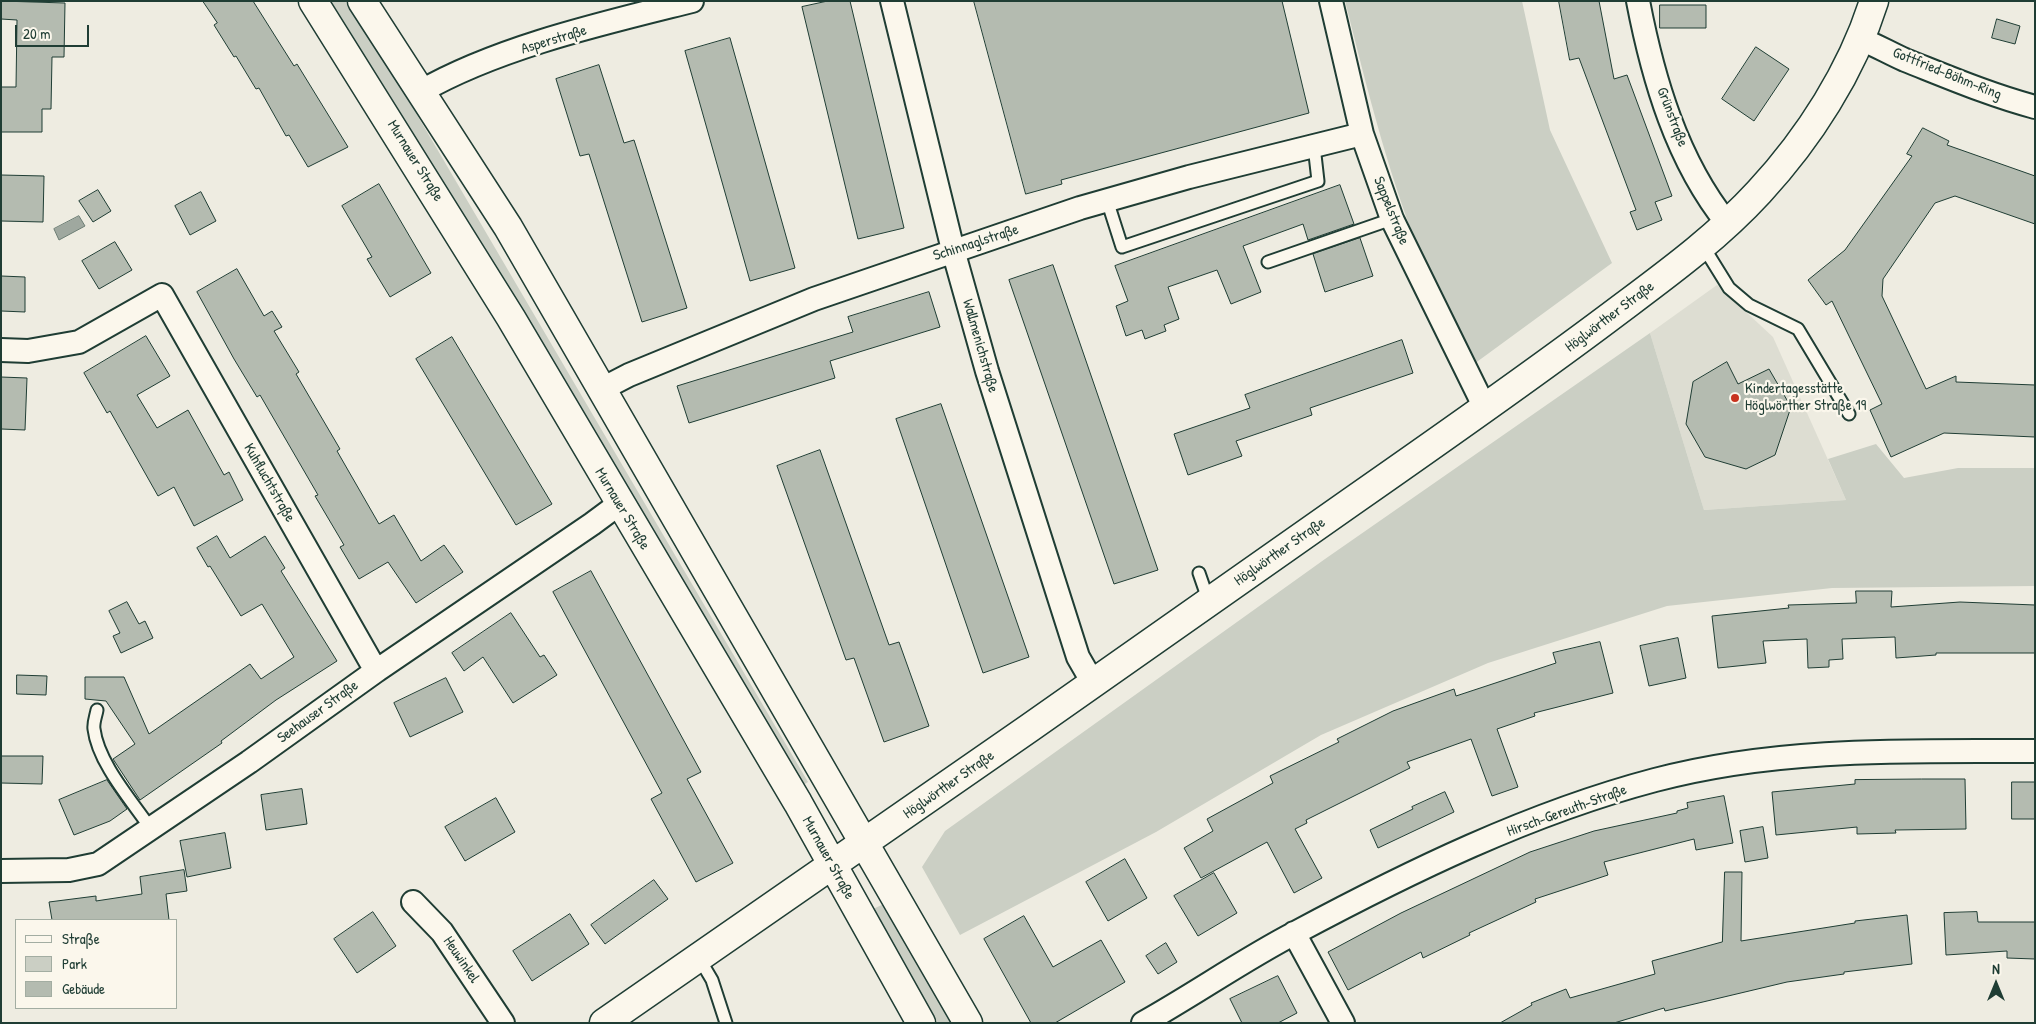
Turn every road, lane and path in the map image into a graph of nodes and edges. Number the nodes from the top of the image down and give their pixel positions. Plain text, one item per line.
1 (313, 1) edge
2 (362, 1) edge
3 (692, 1) edge
4 (892, 1) edge
5 (1331, 1) edge
6 (1638, 1) edge
7 (1874, 1) edge
8 (1860, 39) junction
9 (420, 92) junction
10 (2035, 107) edge
11 (1362, 134) junction
12 (1314, 146) junction
13 (1106, 200) junction
14 (1392, 219) junction
15 (1727, 223) junction
16 (1703, 246) junction
17 (953, 250) junction
18 (1268, 262) dead end
19 (1, 350) edge
20 (602, 389) junction
21 (1485, 408) junction
22 (1849, 414) dead end
23 (618, 504) junction
24 (1199, 573) dead end
25 (1209, 602) junction
26 (376, 671) junction
27 (1093, 683) junction
28 (97, 710) dead end
29 (2035, 750) edge
30 (151, 829) junction
31 (865, 844) junction
32 (833, 866) junction
33 (1, 871) edge
34 (413, 902) dead end
35 (1294, 933) junction
36 (699, 958) junction
37 (503, 1023) edge
38 (604, 1023) edge
39 (726, 1023) edge
40 (921, 1023) edge
41 (968, 1023) edge
42 (1143, 1023) edge
43 (1343, 1023) edge

1 - 23 main road, Murnauer Straße
2 - 9 main road
3 - 9 street, Asperstraße
4 - 17 street, Wallmenichstraße
5 - 11 street, Sappelstraße
6 - 15 street, Grünstraße
7 - 8 main road, Höglwörther Straße
8 - 10 street, Gottfried-Böhm-Ring
8 - 15 main road, Höglwörther Straße
9 - 20 main road
11 - 12 street, Schinnaglstraße
11 - 14 street, Sappelstraße
12 - 13 street, Schinnaglstraße
12 - 13 lane
13 - 17 street, Schinnaglstraße
14 - 18 lane
14 - 21 street, Sappelstraße
15 - 16 main road, Höglwörther Straße
16 - 21 main road, Höglwörther Straße
16 - 22 lane
17 - 20 street, Schinnaglstraße
17 - 27 street, Wallmenichstraße
19 - 26 street, Kuhfluchtstraße
20 - 31 main road
21 - 25 main road, Höglwörther Straße
23 - 26 street, Seehauser Straße
23 - 32 main road, Murnauer Straße
24 - 25 lane
25 - 27 main road, Höglwörther Straße
26 - 30 street, Seehauser Straße
27 - 31 main road, Höglwörther Straße
28 - 30 lane
29 - 35 street, Hirsch-Gereuth-Straße
30 - 33 street, Seehauser Straße
31 - 32 main road, Höglwörther Straße
31 - 41 main road
32 - 36 main road, Höglwörther Straße
32 - 40 main road, Murnauer Straße
34 - 37 street, Heuwinkel
35 - 42 street, Hirsch-Gereuth-Straße
35 - 43 street
36 - 38 main road, Höglwörther Straße
36 - 39 lane

